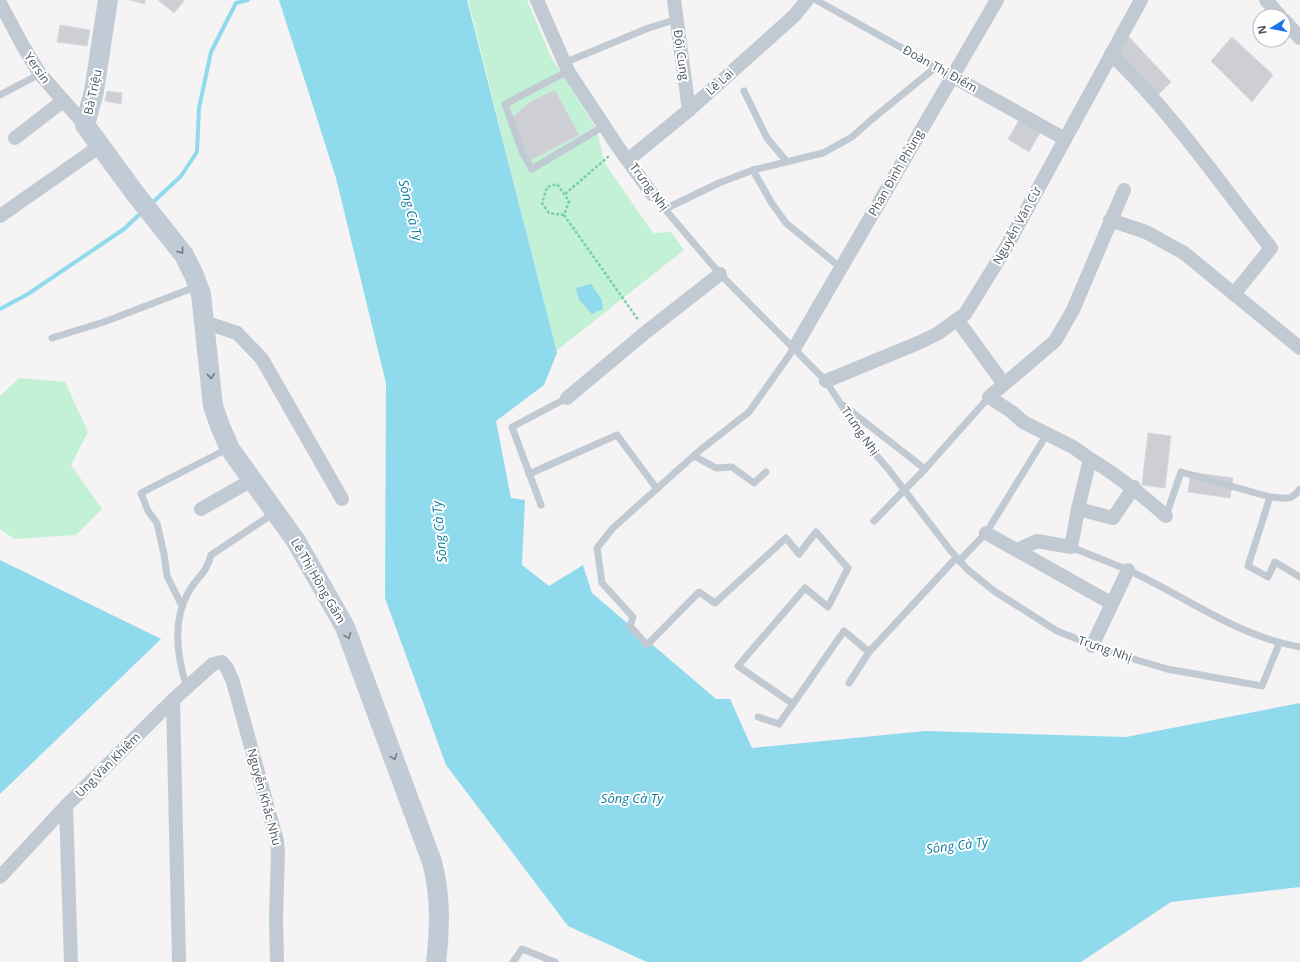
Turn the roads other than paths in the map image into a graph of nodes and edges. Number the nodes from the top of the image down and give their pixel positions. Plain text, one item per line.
1 (108, 0) edge
2 (537, 0) edge
3 (674, 0) edge
4 (807, 0) edge
5 (816, 0) edge
6 (997, 0) edge
7 (1141, 0) edge
8 (1266, 0) edge
9 (0, 3) edge
10 (1273, 8) edge
11 (677, 19) junction
12 (1292, 29) edge
13 (1300, 38) edge
14 (1111, 54) junction
15 (566, 67) junction
16 (936, 67) junction
17 (40, 74) junction
18 (952, 76) junction
19 (744, 91) dead end
20 (0, 95) edge
21 (63, 100) junction
22 (689, 110) junction
23 (86, 126) junction
24 (604, 126) junction
25 (15, 138) dead end
26 (1065, 139) junction
27 (100, 146) junction
28 (628, 160) junction
29 (788, 162) junction
30 (753, 170) junction
31 (1124, 190) dead end
32 (652, 194) joint
33 (665, 209) junction
34 (0, 216) edge
35 (1110, 220) junction
36 (156, 221) joint
37 (841, 268) junction
38 (720, 274) junction
39 (198, 286) junction
40 (1234, 294) junction
41 (958, 321) junction
42 (204, 322) junction
43 (52, 338) dead end
44 (795, 347) junction
45 (1300, 348) edge
46 (826, 381) junction
47 (1004, 384) junction
48 (988, 396) junction
49 (567, 398) joint
50 (839, 401) junction
51 (1047, 434) junction
52 (230, 448) junction
53 (694, 456) junction
54 (1090, 459) junction
55 (924, 469) junction
56 (766, 472) dead end
57 (529, 474) junction
58 (252, 480) junction
59 (1134, 487) junction
60 (1300, 489) edge
61 (657, 490) junction
62 (904, 491) junction
63 (1270, 497) junction
64 (342, 499) dead end
65 (541, 506) dead end
66 (201, 509) dead end
67 (1078, 509) junction
68 (275, 512) junction
69 (1166, 516) joint
70 (874, 521) dead end
71 (986, 533) junction
72 (1071, 547) junction
73 (1017, 550) junction
74 (958, 559) junction
75 (1128, 570) junction
76 (1300, 577) edge
77 (181, 604) junction
78 (1111, 604) junction
79 (1279, 644) junction
80 (1092, 646) junction
81 (1300, 647) edge
82 (869, 652) junction
83 (222, 662) joint
84 (850, 683) dead end
85 (187, 688) junction
86 (173, 700) junction
87 (793, 704) junction
88 (758, 718) dead end
89 (66, 806) junction
90 (0, 877) edge
91 (71, 962) edge
92 (179, 962) edge
93 (277, 962) edge
94 (436, 962) edge
95 (514, 962) edge
96 (555, 962) edge

1 - 23 street, Bà Triệu
2 - 15 street, Trưng Nhị
3 - 11 street, Đội Cung
4 - 22 street, Lê Lai
5 - 16 lane, Đoàn Thị Điểm
6 - 18 street, Phan Đình Phùng
7 - 14 street, Nguyễn Văn Cừ
8 - 10 street
9 - 17 street, Yersin
11 - 15 lane
11 - 22 street, Đội Cung
12 - 13 street
14 - 26 street, Nguyễn Văn Cừ
14 - 40 street
15 - 24 street, Trưng Nhị
15 - 24 lane
16 - 18 lane, Đoàn Thị Điểm
16 - 29 lane
17 - 20 lane
17 - 21 street, Yersin
18 - 26 street, Đoàn Thị Điểm
18 - 37 street, Phan Đình Phùng
19 - 29 lane
21 - 23 street, Yersin
21 - 25 street
22 - 28 street, Lê Lai
23 - 27 street, Bà Triệu
24 - 28 street, Trưng Nhị
26 - 41 street, Nguyễn Văn Cừ
27 - 34 street
27 - 36 street, Bà Triệu
28 - 32 street, Trưng Nhị
29 - 30 lane
30 - 33 lane
30 - 37 lane
31 - 35 street
32 - 33 lane, Trưng Nhị
33 - 38 lane, Trưng Nhị
35 - 40 street
35 - 47 street
36 -> 39 street, Lê Thị Hồng Gấm
37 - 44 street, Phan Đình Phùng
38 - 44 lane, Trưng Nhị
38 - 49 street
39 - 42 street, Lê Thị Hồng Gấm
39 - 43 lane
40 - 45 street
41 - 46 street, Nguyễn Văn Cừ
41 - 47 street
42 -> 52 street, Lê Thị Hồng Gấm
42 - 64 street
44 - 46 lane, Trưng Nhị
44 - 53 lane
46 - 50 lane, Trưng Nhị
47 - 48 street
48 - 51 street
48 - 55 lane
49 - 57 lane
50 - 55 lane
50 - 62 lane, Trưng Nhị
51 - 54 street
51 - 71 lane
52 - 58 street, Lê Thị Hồng Gấm
52 - 77 lane
53 - 56 lane
53 - 61 lane
54 - 59 street
54 - 67 street
55 - 62 lane
57 - 61 lane
57 - 65 lane
58 - 66 street
58 - 68 street, Lê Thị Hồng Gấm
59 - 67 street
59 - 69 street
60 - 63 lane
61 - 87 lane
62 - 70 lane
62 - 74 lane, Trưng Nhị
63 - 69 lane
63 - 76 lane
67 - 72 street
68 - 77 lane
68 -> 94 street, Lê Thị Hồng Gấm
71 - 73 street
71 - 74 lane
72 - 73 street
72 - 75 lane
73 - 78 street
74 - 80 lane, Trưng Nhị
74 - 82 lane
75 - 78 street
75 - 79 lane
77 - 85 lane
78 - 80 street
79 - 80 lane, Trưng Nhị
79 - 81 lane
82 - 84 lane
82 - 87 lane
83 - 85 street, Ung Văn Khiêm
83 - 93 street, Nguyễn Khắc Nhu
85 - 86 street, Ung Văn Khiêm
86 - 89 street, Ung Văn Khiêm
86 - 92 street
87 - 88 lane
89 - 90 street, Ung Văn Khiêm
89 - 91 street
95 - 96 lane

